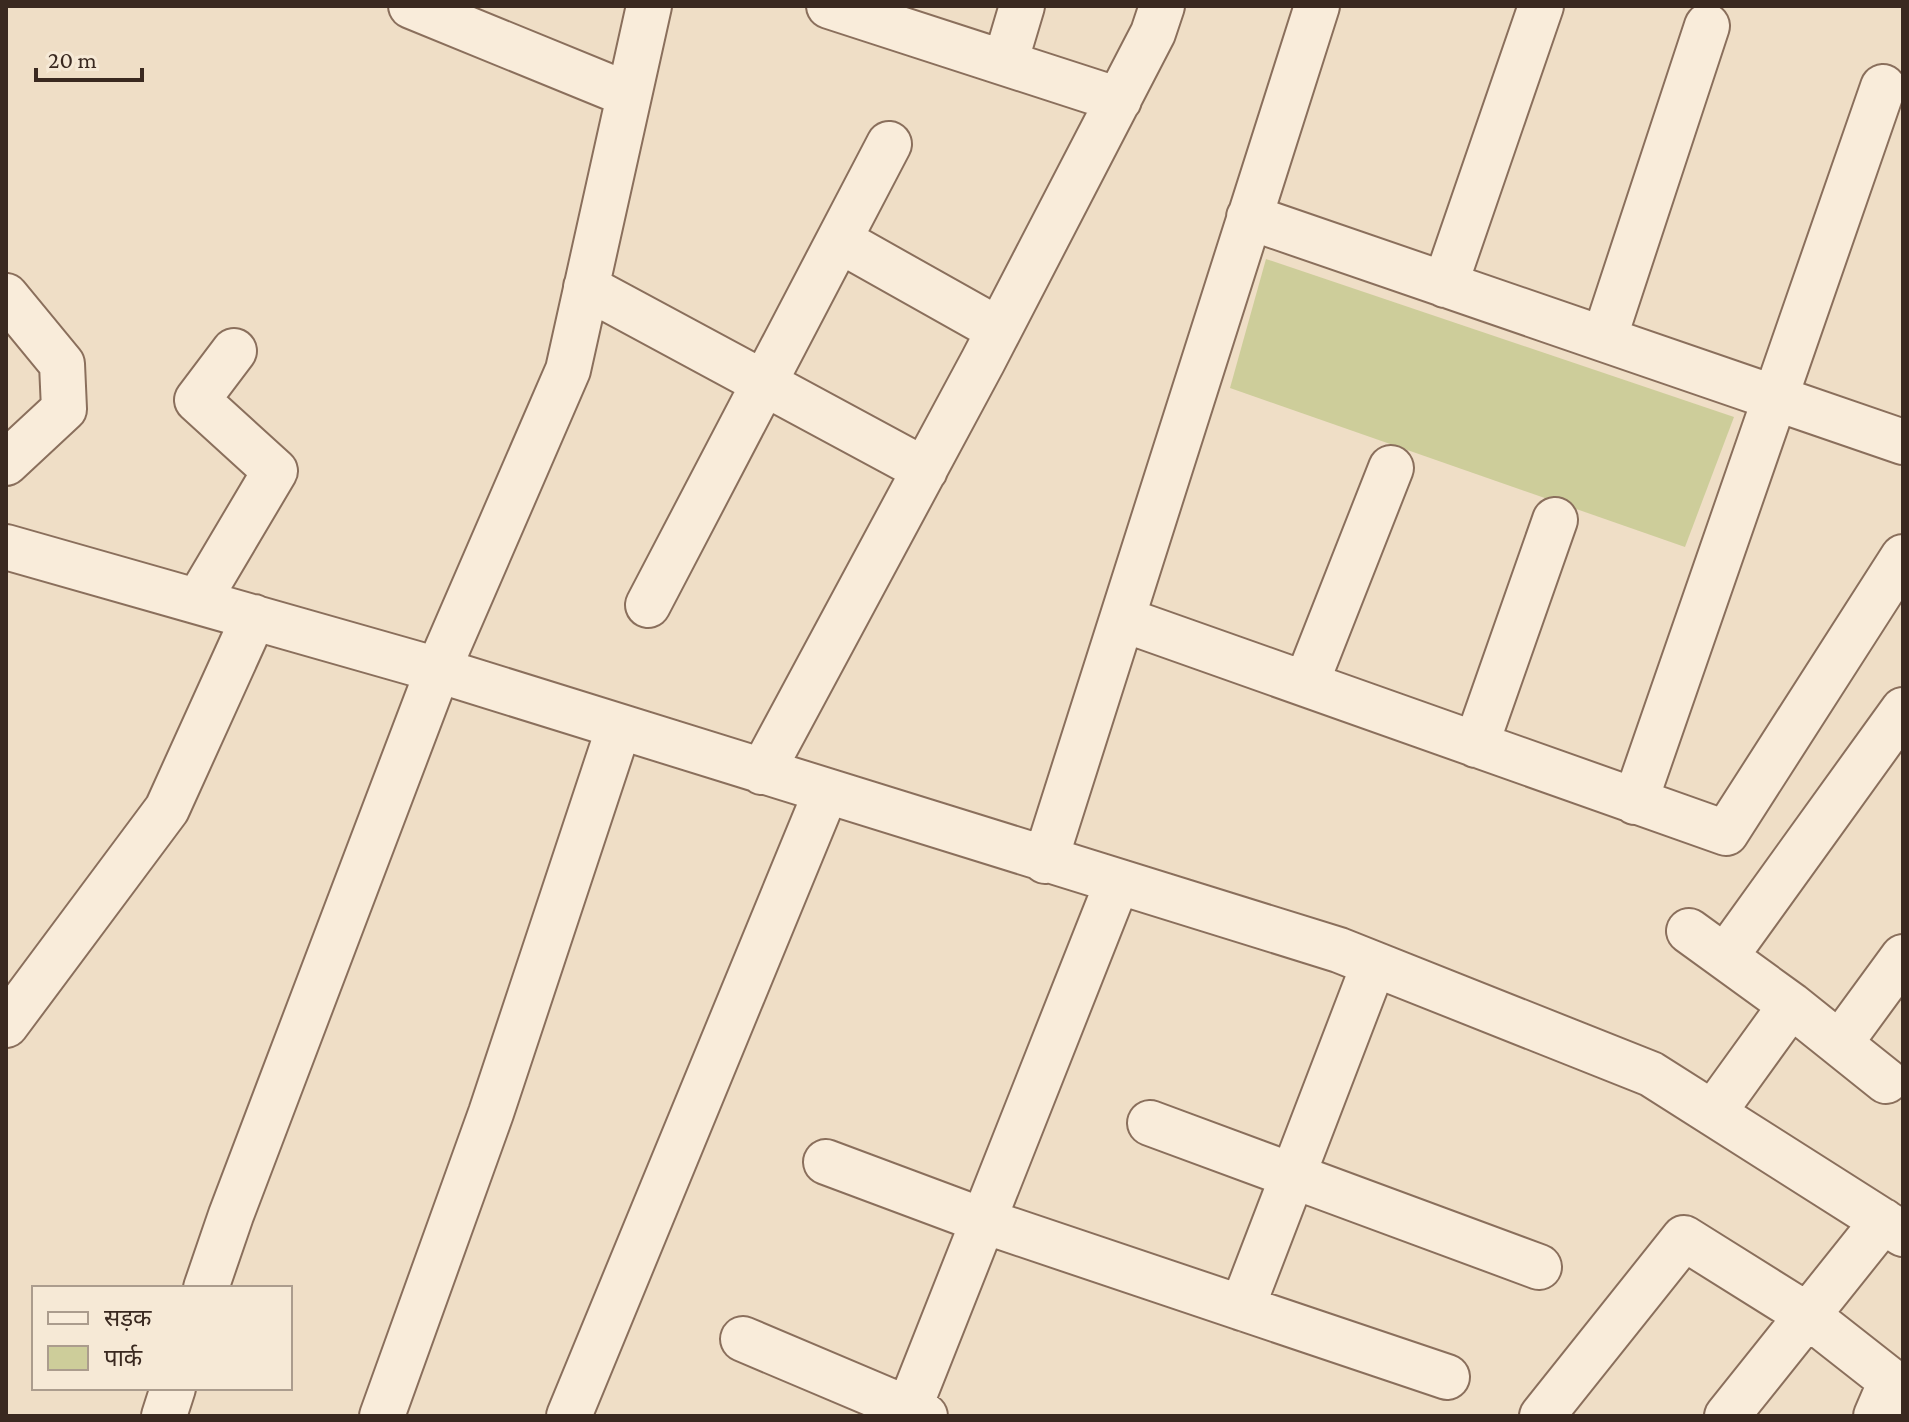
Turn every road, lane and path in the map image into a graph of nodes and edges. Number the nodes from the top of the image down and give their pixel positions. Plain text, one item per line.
1 (411, 6) edge
2 (649, 6) edge
3 (1022, 6) edge
4 (1162, 6) edge
5 (1317, 6) edge
6 (1541, 6) edge
7 (854, 10) edge
8 (1707, 26) dead end
9 (1005, 63) junction
10 (1883, 87) dead end
11 (629, 95) junction
12 (1119, 100) junction
13 (889, 144) dead end
14 (1249, 217) junction
15 (839, 240) junction
16 (1445, 285) junction
17 (586, 287) junction
18 (6, 296) edge
19 (999, 330) junction
20 (1604, 339) junction
21 (234, 351) dead end
22 (764, 385) junction
23 (1774, 397) junction
24 (1903, 442) edge
25 (6, 463) edge
26 (1391, 468) dead end
27 (925, 470) junction
28 (1555, 520) dead end
29 (6, 547) edge
30 (1903, 557) edge
31 (198, 601) junction
32 (648, 605) dead end
33 (254, 617) junction
34 (1122, 619) junction
35 (438, 670) junction
36 (1306, 684) junction
37 (1903, 710) edge
38 (619, 727) junction
39 (1476, 745) junction
40 (762, 772) junction
41 (826, 792) junction
42 (1635, 802) junction
43 (1045, 861) junction
44 (1117, 883) junction
45 (1689, 931) dead end
46 (1725, 957) junction
47 (1903, 957) edge
48 (1374, 964) junction
49 (1791, 1005) junction
50 (6, 1025) edge
51 (1840, 1043) junction
52 (1886, 1081) dead end
53 (1713, 1113) junction
54 (1150, 1123) dead end
55 (826, 1162) dead end
56 (1293, 1177) junction
57 (984, 1221) junction
58 (1893, 1227) edge
59 (1539, 1267) dead end
60 (207, 1286) edge
61 (1242, 1308) junction
62 (1807, 1315) junction
63 (743, 1339) dead end
64 (1447, 1377) dead end
65 (172, 1390) edge
66 (913, 1414) edge
67 (164, 1416) edge
68 (382, 1416) edge
69 (569, 1416) edge
70 (1542, 1416) edge
71 (1727, 1416) edge
72 (1876, 1416) edge

1 - 11 street
2 - 11 street
3 - 9 street
4 - 12 street
5 - 14 street
6 - 16 street
7 - 9 street
8 - 20 street
9 - 12 street
10 - 23 street
11 - 17 street
12 - 19 street
13 - 15 street
14 - 16 street
14 - 34 street
15 - 19 street
15 - 22 street
16 - 20 street
17 - 22 street
17 - 35 street
18 - 25 street
19 - 27 street
20 - 23 street
21 - 31 street
22 - 27 street
22 - 32 street
23 - 24 street
23 - 42 street
26 - 36 street
27 - 40 street
28 - 39 street
29 - 31 street
30 - 42 street
31 - 33 street
33 - 35 street
33 - 50 street
34 - 36 street
34 - 43 street
35 - 38 street
35 - 60 street
36 - 39 street
37 - 46 street
38 - 40 street
38 - 68 street
39 - 42 street
40 - 41 street
41 - 43 street
41 - 69 street
43 - 44 street
44 - 48 street
44 - 57 street
45 - 46 street
46 - 49 street
47 - 51 street
48 - 53 street
48 - 56 street
49 - 51 street
49 - 53 street
51 - 52 street
53 - 58 street
54 - 56 street
55 - 57 street
56 - 59 street
56 - 61 street
57 - 61 street
57 - 66 street
58 - 62 street
61 - 64 street
62 - 70 street
62 - 71 street
62 - 72 street
63 - 66 street
65 - 67 street

